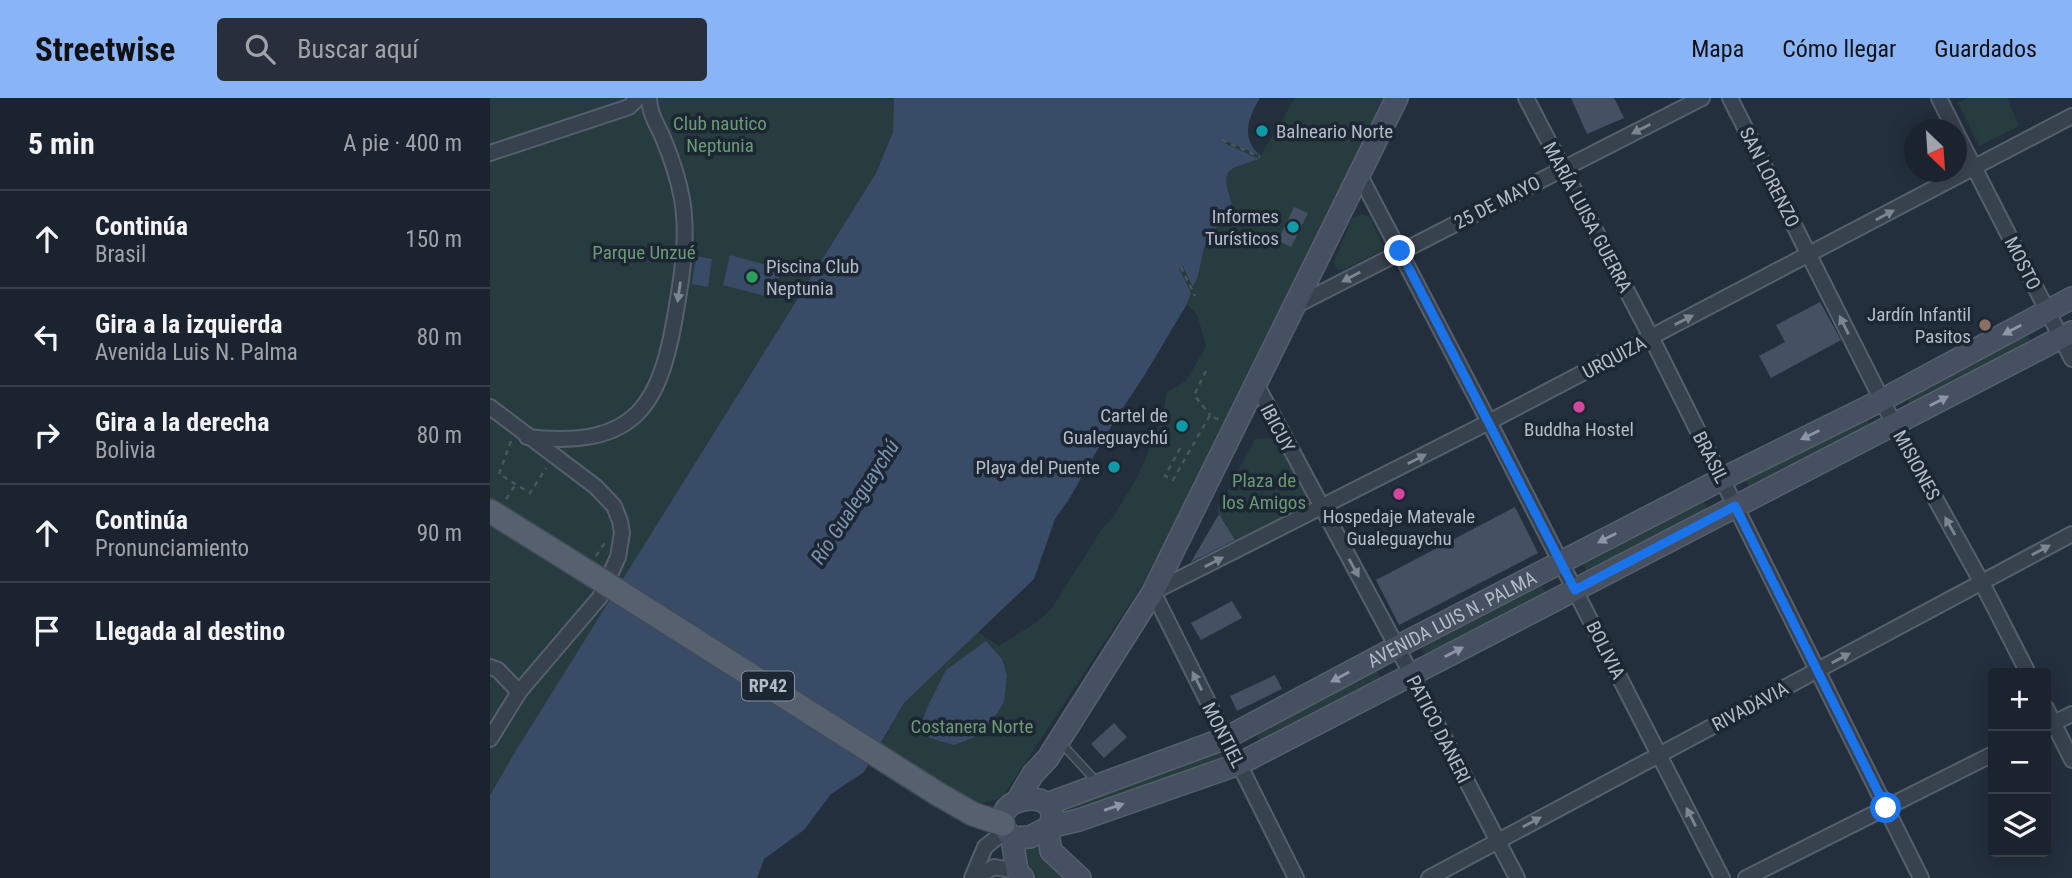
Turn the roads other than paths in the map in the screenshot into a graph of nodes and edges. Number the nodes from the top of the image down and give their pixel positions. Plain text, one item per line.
1 (1396, 98) edge
2 (1526, 98) edge
3 (1702, 98) edge
4 (1730, 98) edge
5 (1939, 98) edge
6 (634, 103) edge
7 (649, 104) edge
8 (2072, 116) edge
9 (1950, 119) edge
10 (490, 153) edge
11 (1967, 153) edge
12 (1974, 167) junction
13 (1562, 168) junction
14 (1360, 176) junction
15 (1400, 251) junction
16 (1810, 255) junction
17 (2072, 298) edge
18 (1293, 307) junction
19 (2048, 311) junction
20 (2066, 335) edge
21 (1651, 337) junction
22 (2072, 359) edge
23 (1256, 384) junction
24 (1882, 400) junction
25 (490, 407) edge
26 (1489, 422) junction
27 (1894, 424) junction
28 (522, 432) junction
29 (569, 439) junction
30 (571, 469) junction
31 (1722, 479) junction
32 (1735, 506) junction
33 (1321, 508) junction
34 (490, 511) edge
35 (2072, 534) edge
36 (1561, 562) junction
37 (1982, 583) junction
38 (1575, 590) junction
39 (1153, 592) junction
40 (1397, 647) junction
41 (490, 667) edge
42 (2025, 668) edge
43 (1818, 671) junction
44 (1411, 675) junction
45 (519, 692) junction
46 (2072, 714) edge
47 (2051, 724) edge
48 (2051, 727) edge
49 (1226, 738) junction
50 (490, 740) edge
51 (1054, 749) junction
52 (1659, 755) junction
53 (1988, 757) edge
54 (2072, 760) edge
55 (1239, 764) junction
56 (1100, 785) junction
57 (1017, 801) junction
58 (1046, 804) junction
59 (1886, 808) junction
60 (1048, 828) junction
61 (1007, 831) junction
62 (1496, 840) junction
63 (1020, 875) edge
64 (974, 878) edge
65 (1080, 878) edge
66 (1296, 878) edge
67 (1429, 878) edge
68 (1517, 878) edge
69 (1722, 878) edge
70 (1746, 878) edge
71 (1921, 878) edge

1 - 14 main road
2 - 13 street, MARÍA LUISA GUERRA
3 -> 13 street, 25 DE MAYO
4 - 16 street, SAN LORENZO
5 - 9 street, MOSTO
6 - 7 street
6 - 10 street
7 -> 29 street
8 - 12 street, URQUIZA
11 - 12 street, MOSTO
16 -> 12 street, URQUIZA
12 - 19 street, MOSTO
13 - 15 street, 25 DE MAYO
13 - 21 street, MARÍA LUISA GUERRA
14 - 15 street, BOLIVIA
14 - 18 main road
15 -> 18 street, 25 DE MAYO
15 - 26 street, BOLIVIA
21 -> 16 street, URQUIZA
24 -> 16 street, MISIONES
17 - 19 main road, AVENIDA LUIS N. PALMA
18 - 23 main road
19 - 20 street, MOSTO
19 -> 24 main road, AVENIDA LUIS N. PALMA
20 - 22 street, MOSTO
27 -> 20 main road, AVENIDA LUIS N. PALMA
21 - 26 street, URQUIZA
21 - 31 street, BRASIL
23 - 33 street, IBICUY
23 - 39 main road
24 - 27 street, MISIONES
24 -> 31 main road, AVENIDA LUIS N. PALMA
25 - 28 street
33 -> 26 street, URQUIZA
26 - 36 street, BOLIVIA
27 - 32 main road, AVENIDA LUIS N. PALMA
37 -> 27 street, MISIONES
28 - 29 street
28 - 30 street
29 - 30 street
30 - 45 street
31 - 32 street, BRASIL
31 -> 36 main road, AVENIDA LUIS N. PALMA
32 - 38 main road, AVENIDA LUIS N. PALMA
32 - 43 street, BRASIL
39 -> 33 street, URQUIZA
33 -> 40 street, PATICO DANERI
34 - 61 main road, RP42, bridge
37 -> 35 street, RIVADAVIA
36 - 38 street, BOLIVIA
36 - 40 main road, AVENIDA LUIS N. PALMA
37 - 42 street, MISIONES
43 -> 37 street, RIVADAVIA
44 -> 38 main road, AVENIDA LUIS N. PALMA
38 - 52 street, BOLIVIA
49 -> 39 street, MONTIEL
39 - 51 main road
40 - 44 street, PATICO DANERI
40 -> 49 main road, AVENIDA LUIS N. PALMA
41 - 45 street
43 - 52 street, RIVADAVIA
43 - 59 street, BRASIL
44 - 55 main road, AVENIDA LUIS N. PALMA
44 - 62 street, PATICO DANERI
45 - 50 street
46 - 47 street
48 - 54 street
49 - 55 street, MONTIEL
49 - 56 main road, AVENIDA LUIS N. PALMA
51 - 56 lane
51 - 57 main road
51 - 58 main road
62 -> 52 street, RIVADAVIA
69 -> 52 street, BOLIVIA
53 - 59 street
60 -> 55 main road, AVENIDA LUIS N. PALMA
55 - 66 street, MONTIEL
56 - 58 main road, AVENIDA LUIS N. PALMA
57 - 58 main road
57 - 61 main road
58 - 60 main road
59 - 70 street
59 - 71 street, BRASIL
60 - 61 main road
60 - 65 main road
61 - 63 main road
61 - 64 street
62 - 67 street, RIVADAVIA
62 - 68 street, PATICO DANERI
63 - 64 street

